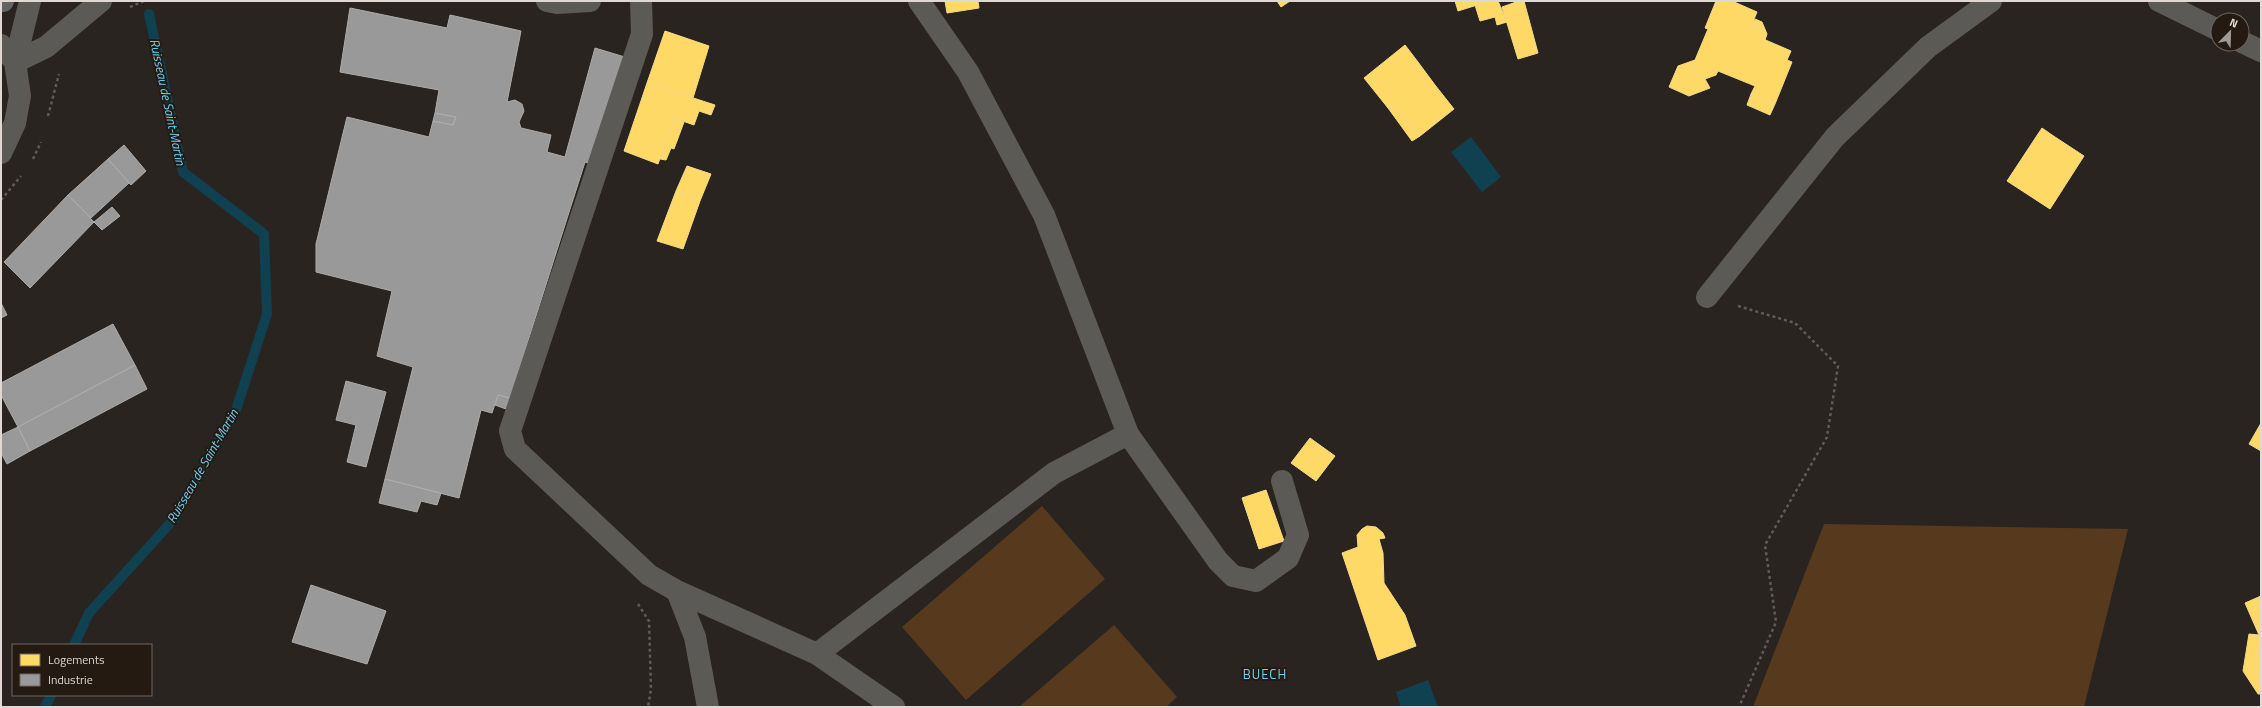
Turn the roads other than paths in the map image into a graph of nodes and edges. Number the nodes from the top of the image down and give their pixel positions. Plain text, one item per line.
1 (30, 1) edge
2 (101, 1) edge
3 (547, 1) edge
4 (590, 1) edge
5 (641, 1) edge
6 (919, 1) edge
7 (1991, 1) edge
8 (2159, 1) edge
9 (2210, 26) edge
10 (1, 45) edge
11 (2250, 46) edge
12 (2261, 51) edge
13 (16, 62) junction
14 (1, 153) edge
15 (1707, 297) road end
16 (1128, 434) junction
17 (1282, 481) dead end
18 (677, 591) junction
19 (817, 654) junction
20 (708, 707) edge
21 (894, 707) edge

1 - 13 street
2 - 13 street
3 - 4 street
5 - 18 street
6 - 16 street
7 - 15 street
8 - 9 street
10 - 13 street
11 - 12 street
13 - 14 street
16 - 17 street
16 - 19 street
18 - 19 street
18 - 20 street
19 - 21 street

